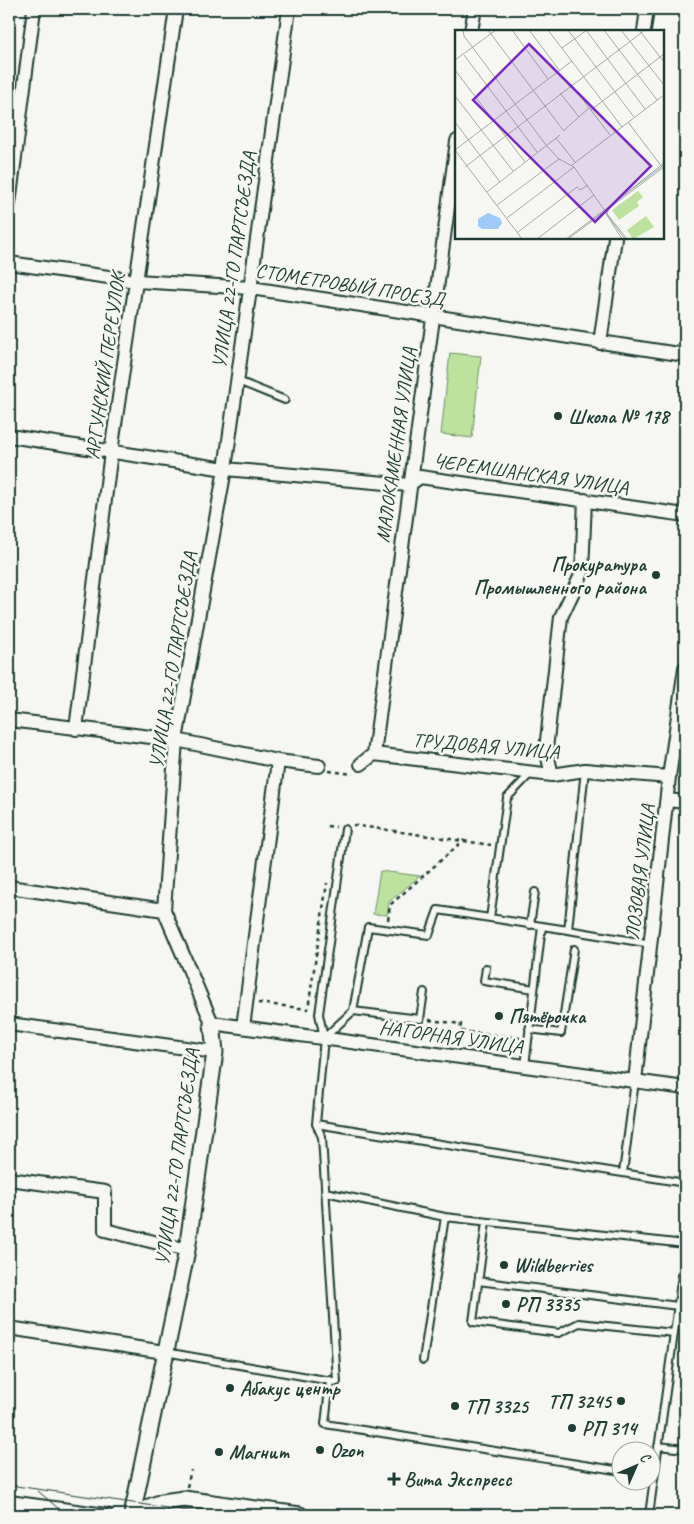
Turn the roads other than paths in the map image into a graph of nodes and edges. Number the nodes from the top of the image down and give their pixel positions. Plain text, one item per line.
1 (34, 9) edge
2 (176, 9) edge
3 (289, 9) edge
4 (474, 9) edge
5 (647, 9) edge
6 (472, 30) edge
7 (644, 30) edge
8 (455, 148) edge
9 (9, 204) edge
10 (615, 239) edge
11 (9, 263) edge
12 (137, 281) junction
13 (251, 288) junction
14 (432, 317) junction
15 (600, 343) junction
16 (685, 355) edge
17 (238, 381) junction
18 (285, 400) dead end
19 (9, 436) edge
20 (111, 452) junction
21 (225, 469) junction
22 (409, 485) junction
23 (585, 500) junction
24 (685, 515) edge
25 (685, 668) edge
26 (9, 720) edge
27 (76, 729) junction
28 (176, 740) junction
29 (374, 754) junction
30 (278, 761) junction
31 (361, 764) dead end
32 (319, 766) dead end
33 (585, 770) junction
34 (531, 773) junction
35 (552, 775) junction
36 (670, 777) junction
37 (668, 800) junction
38 (685, 802) edge
39 (345, 826) road end
40 (9, 887) edge
41 (534, 892) dead end
42 (164, 910) junction
43 (490, 918) junction
44 (530, 924) junction
45 (542, 926) junction
46 (568, 930) junction
47 (651, 944) junction
48 (574, 949) dead end
49 (486, 968) dead end
50 (534, 988) junction
51 (424, 992) dead end
52 (352, 1011) junction
53 (212, 1023) junction
54 (9, 1024) edge
55 (243, 1027) junction
56 (530, 1029) junction
57 (324, 1038) junction
58 (215, 1052) junction
59 (525, 1066) junction
60 (635, 1081) junction
61 (685, 1088) edge
62 (316, 1124) junction
63 (623, 1173) junction
64 (9, 1179) edge
65 (685, 1183) edge
66 (325, 1192) junction
67 (445, 1217) junction
68 (486, 1222) junction
69 (685, 1244) edge
70 (187, 1250) junction
71 (685, 1253) edge
72 (478, 1281) junction
73 (678, 1306) junction
74 (9, 1328) edge
75 (674, 1333) junction
76 (164, 1352) junction
77 (423, 1360) dead end
78 (330, 1380) junction
79 (659, 1442) edge
80 (662, 1446) edge
81 (685, 1448) edge
82 (612, 1469) edge
83 (651, 1492) edge
84 (9, 1502) edge
85 (106, 1515) edge
86 (132, 1515) edge
87 (136, 1515) edge
88 (300, 1515) edge
89 (649, 1515) edge

1 - 9 street
2 - 12 street, АРГУНСКИЙ ПЕРЕУЛОК
3 - 13 street, УЛИЦА 22-ГО ПАРТСЪЕЗДА
4 - 6 street
5 - 7 street
8 - 14 street, МАЛОКАМЕННАЯ УЛИЦА
10 - 15 street
11 - 12 street, СТОМЕТРОВЫЙ ПРОЕЗД
12 - 13 street, СТОМЕТРОВЫЙ ПРОЕЗД
12 - 20 street, АРГУНСКИЙ ПЕРЕУЛОК
13 - 14 street, СТОМЕТРОВЫЙ ПРОЕЗД
13 - 17 street, УЛИЦА 22-ГО ПАРТСЪЕЗДА
14 - 15 street, СТОМЕТРОВЫЙ ПРОЕЗД
14 - 22 street, МАЛОКАМЕННАЯ УЛИЦА
15 - 16 street, СТОМЕТРОВЫЙ ПРОЕЗД
17 - 18 lane
17 - 21 street, УЛИЦА 22-ГО ПАРТСЪЕЗДА
19 - 20 street, ЧЕРЕМШАНСКАЯ УЛИЦА
20 - 21 street, ЧЕРЕМШАНСКАЯ УЛИЦА
20 - 27 street, АРГУНСКИЙ ПЕРЕУЛОК
21 - 22 street, ЧЕРЕМШАНСКАЯ УЛИЦА
21 - 28 street, УЛИЦА 22-ГО ПАРТСЪЕЗДА
22 - 23 street, ЧЕРЕМШАНСКАЯ УЛИЦА
22 - 29 street, МАЛОКАМЕННАЯ УЛИЦА
23 - 24 street, ЧЕРЕМШАНСКАЯ УЛИЦА
23 - 35 street
25 - 36 street, ЛОЗОВАЯ УЛИЦА
26 - 27 street
27 - 28 street
28 - 30 street
28 - 42 street, УЛИЦА 22-ГО ПАРТСЪЕЗДА
29 - 31 street
29 - 34 street, ТРУДОВАЯ УЛИЦА
30 - 32 street
30 - 55 street
33 - 35 street, ТРУДОВАЯ УЛИЦА
33 - 36 street, ТРУДОВАЯ УЛИЦА
33 - 46 lane
34 - 35 street, ТРУДОВАЯ УЛИЦА
34 - 43 lane
36 - 37 street, ЛОЗОВАЯ УЛИЦА
37 - 38 street
37 - 47 street, ЛОЗОВАЯ УЛИЦА
39 - 57 lane
40 - 42 street
41 - 44 lane
42 - 53 street, УЛИЦА 22-ГО ПАРТСЪЕЗДА
43 - 44 lane
43 - 52 lane
44 - 45 lane
45 - 46 lane
45 - 50 lane
46 - 47 lane
47 - 60 street, ЛОЗОВАЯ УЛИЦА
48 - 56 lane
49 - 50 lane
50 - 56 lane
51 - 52 lane
52 - 57 lane
53 - 55 street, НАГОРНАЯ УЛИЦА
53 - 58 street, УЛИЦА 22-ГО ПАРТСЪЕЗДА
54 - 58 street
55 - 57 street, НАГОРНАЯ УЛИЦА
56 - 59 lane
57 - 59 street, НАГОРНАЯ УЛИЦА
57 - 62 lane
58 - 70 street, УЛИЦА 22-ГО ПАРТСЪЕЗДА
59 - 60 street, НАГОРНАЯ УЛИЦА
60 - 61 street, НАГОРНАЯ УЛИЦА
60 - 63 lane
62 - 63 lane
62 - 66 lane
63 - 65 lane
64 - 70 street
66 - 67 lane
66 - 78 lane
67 - 68 lane
67 - 77 lane
68 - 69 lane
68 - 72 lane
70 - 76 street, УЛИЦА 22-ГО ПАРТСЪЕЗДА
71 - 73 lane
72 - 73 lane
72 - 75 lane
73 - 75 lane
74 - 76 street
75 - 79 lane
76 - 78 lane
76 - 86 street, УЛИЦА 22-ГО ПАРТСЪЕЗДА
78 - 82 lane
80 - 81 lane
83 - 89 lane
84 - 85 street
87 - 88 street

